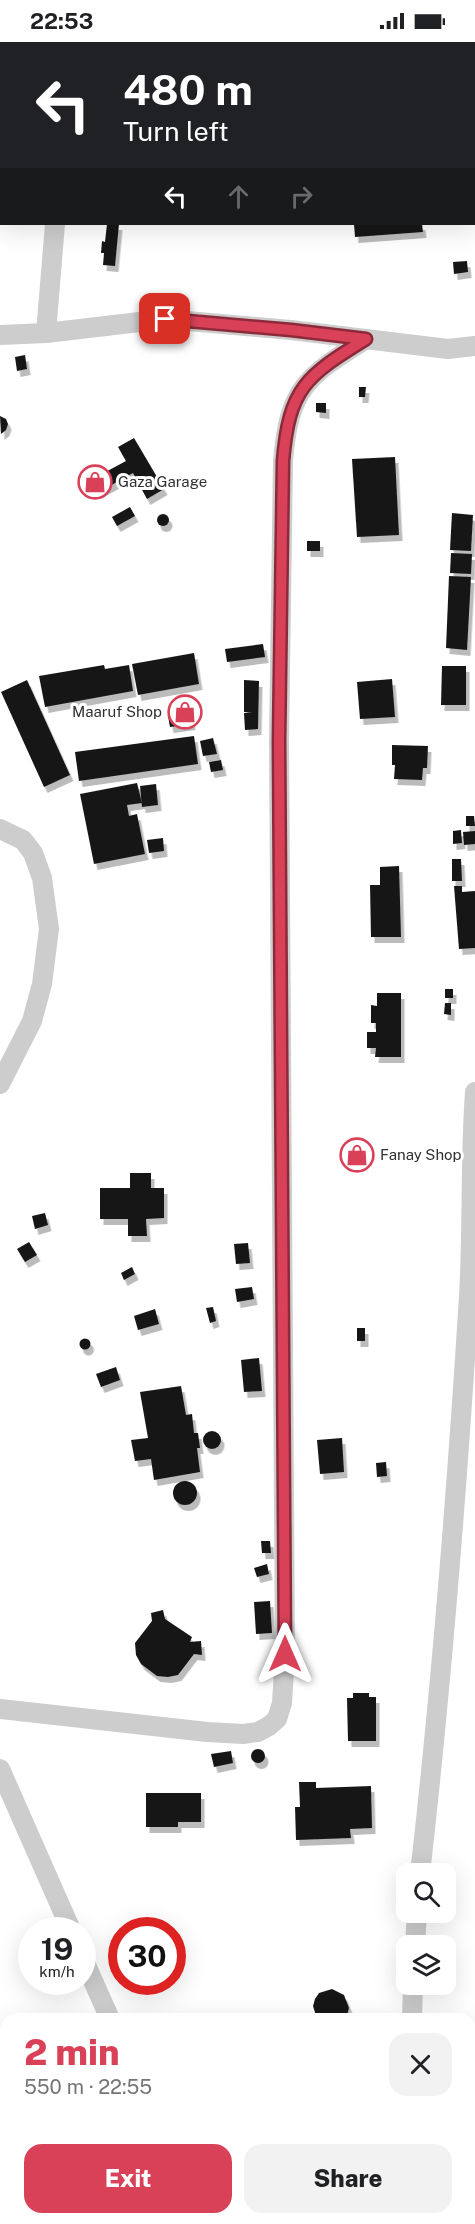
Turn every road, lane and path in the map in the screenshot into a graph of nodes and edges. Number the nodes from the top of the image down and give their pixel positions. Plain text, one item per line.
1 (55, 225) edge
2 (46, 333) junction
3 (0, 335) edge
4 (366, 339) junction
5 (475, 346) edge
6 (448, 349) junction
7 (475, 362) edge
8 (0, 829) edge
9 (0, 1084) edge
10 (475, 1092) edge
11 (0, 1709) edge
12 (0, 1769) edge
13 (421, 1863) edge
14 (65, 1917) edge
15 (96, 1988) edge
16 (413, 1995) edge
17 (107, 2013) edge
18 (412, 2013) edge

1 - 2 street
2 - 3 street
2 - 4 street
4 - 6 street
4 - 11 street
5 - 6 street
6 - 7 street
8 - 9 street
10 - 13 street
12 - 14 street
15 - 17 street
16 - 18 street

